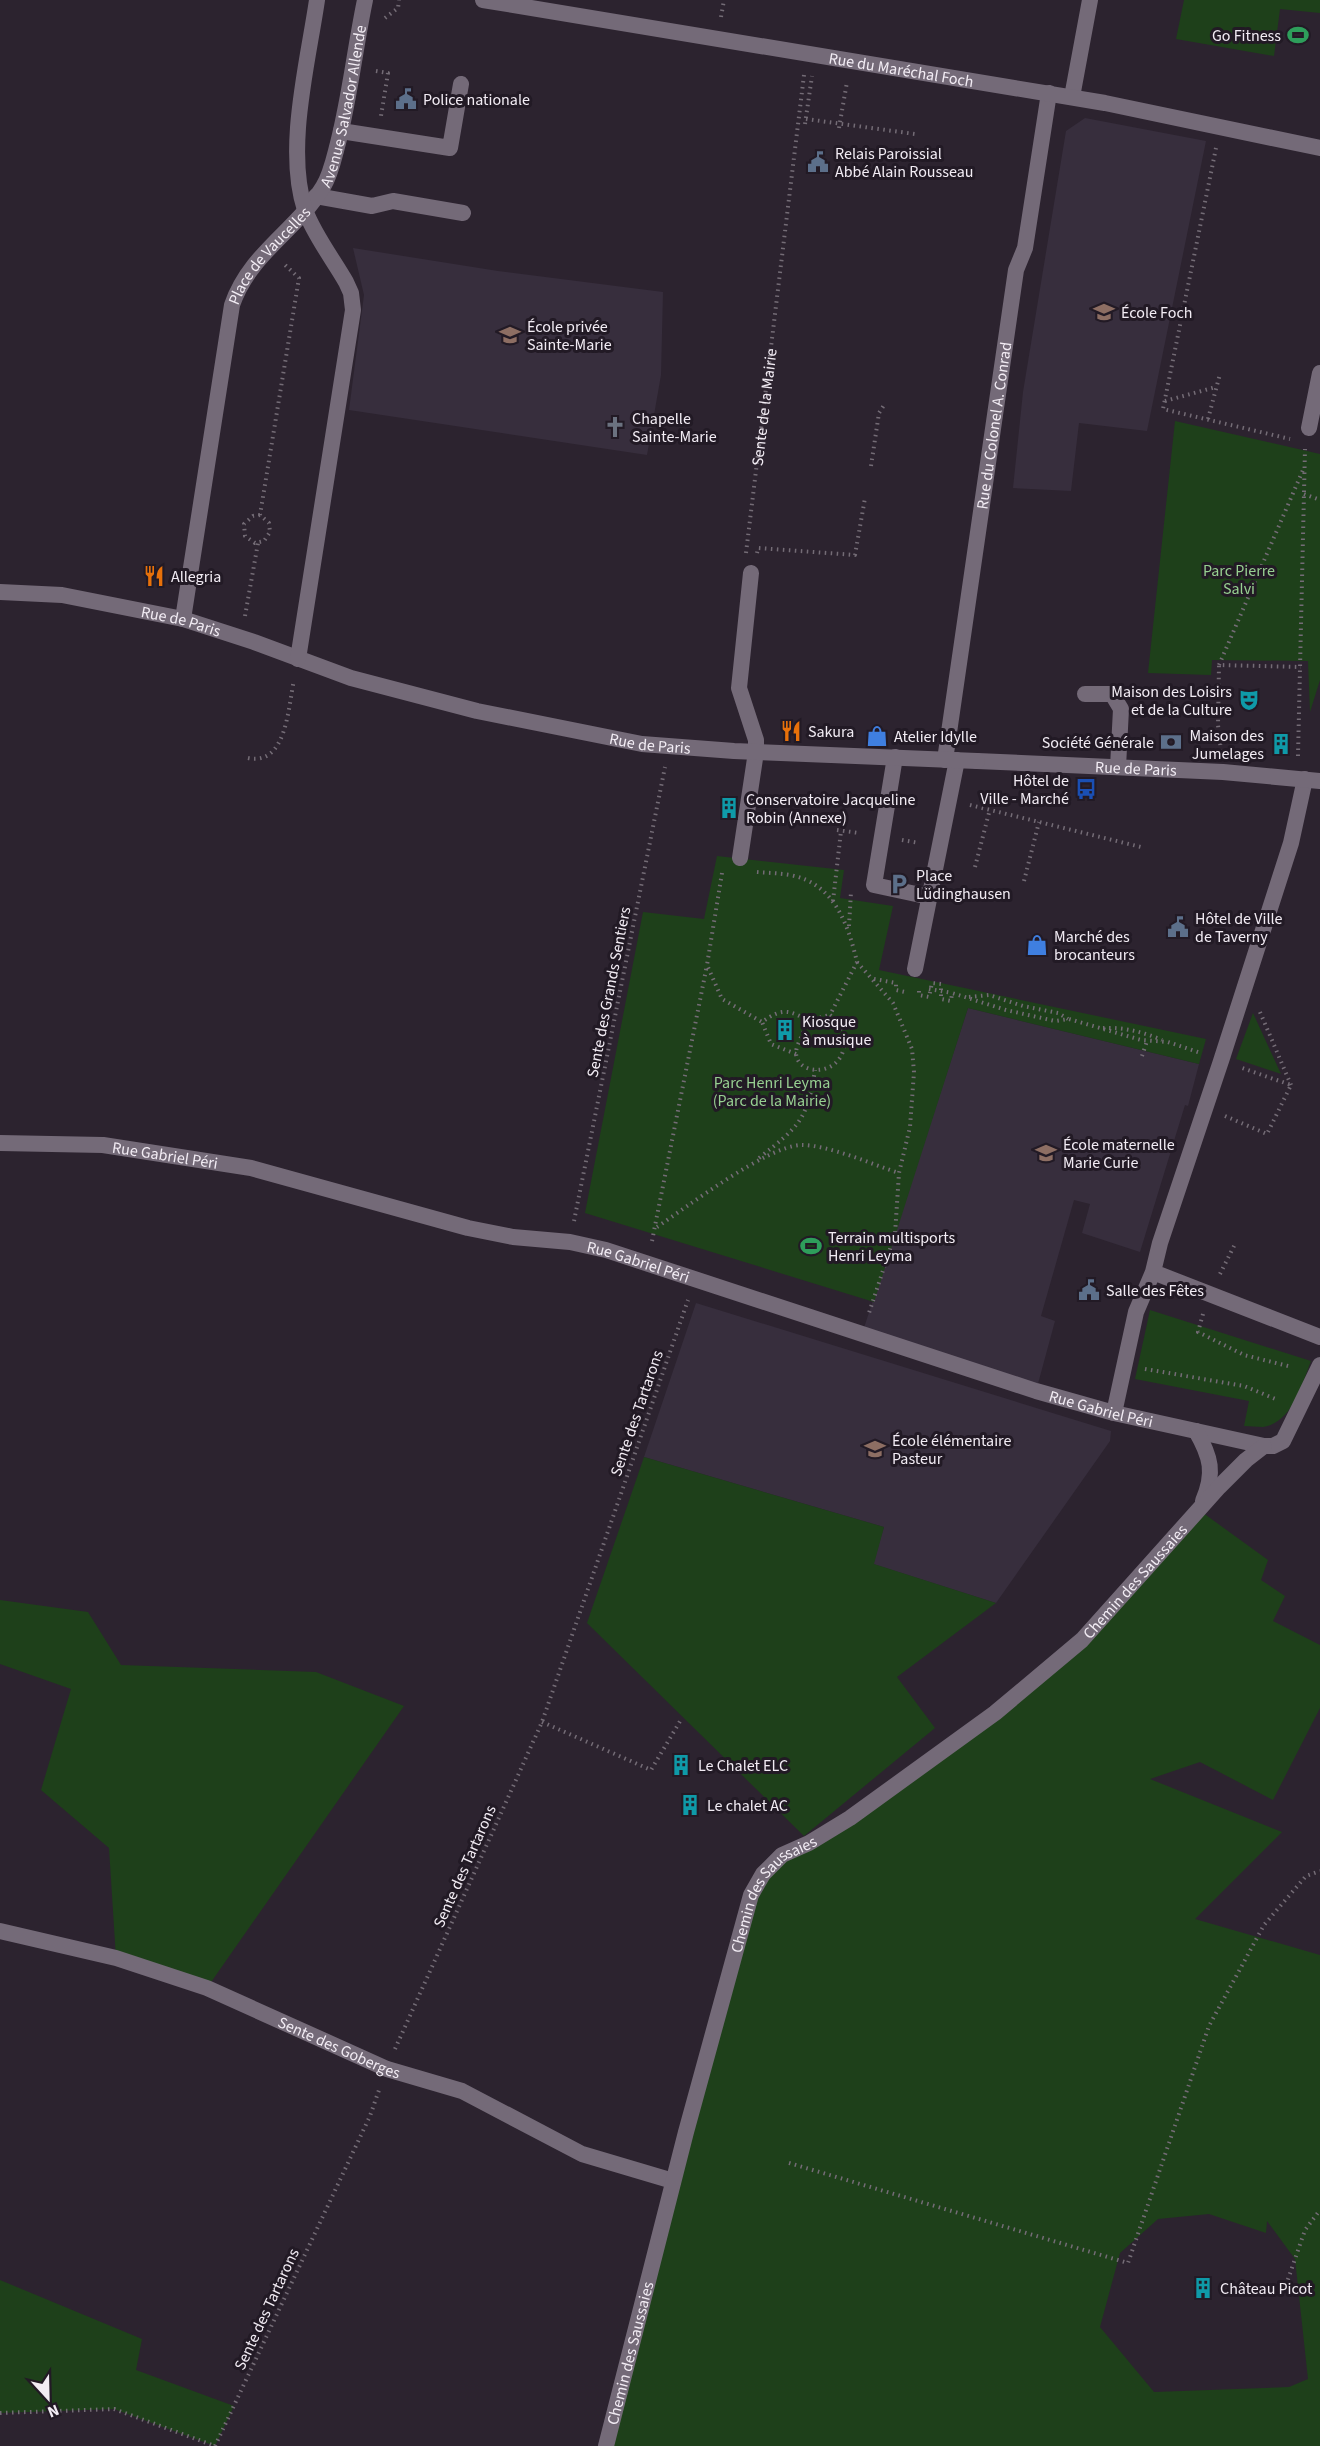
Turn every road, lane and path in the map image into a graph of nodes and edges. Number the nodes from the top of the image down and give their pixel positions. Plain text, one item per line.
1 (317, 0) edge
2 (365, 0) edge
3 (483, 0) edge
4 (1090, 0) edge
5 (811, 54) junction
6 (850, 61) junction
7 (375, 71) dead end
8 (460, 84) dead end
9 (1049, 93) junction
10 (1072, 97) junction
11 (840, 126) junction
12 (1220, 128) junction
13 (341, 132) junction
14 (915, 134) dead end
15 (378, 137) junction
16 (1320, 148) edge
17 (316, 196) junction
18 (305, 210) junction
19 (463, 213) dead end
20 (269, 249) junction
21 (1320, 373) edge
22 (1220, 374) dead end
23 (1216, 387) junction
24 (1165, 401) junction
25 (884, 405) dead end
26 (1208, 419) junction
27 (1307, 436) joint
28 (1295, 440) dead end
29 (871, 466) dead end
30 (1304, 468) junction
31 (1304, 494) junction
32 (865, 498) dead end
33 (1320, 500) edge
34 (260, 514) junction
35 (258, 543) junction
36 (751, 573) junction
37 (0, 592) edge
38 (183, 619) junction
39 (241, 638) junction
40 (298, 659) junction
41 (1219, 665) junction
42 (1301, 667) junction
43 (1085, 694) dead end
44 (669, 747) junction
45 (756, 752) junction
46 (248, 758) dead end
47 (895, 758) junction
48 (951, 760) junction
49 (1118, 767) junction
50 (1223, 772) junction
51 (1307, 779) edge
52 (949, 799) junction
53 (990, 809) junction
54 (1039, 822) junction
55 (841, 831) dead end
56 (1141, 847) dead end
57 (740, 864) junction
58 (975, 867) dead end
59 (1024, 881) dead end
60 (930, 897) junction
61 (833, 901) junction
62 (857, 962) junction
63 (707, 965) junction
64 (912, 976) joint
65 (874, 979) junction
66 (1247, 981) junction
67 (920, 987) dead end
68 (966, 997) junction
69 (830, 1015) junction
70 (1069, 1019) junction
71 (762, 1022) junction
72 (811, 1022) junction
73 (1100, 1028) junction
74 (1147, 1041) junction
75 (1168, 1042) junction
76 (796, 1054) junction
77 (1142, 1056) dead end
78 (1222, 1058) junction
79 (815, 1070) junction
80 (1292, 1085) junction
81 (1205, 1107) junction
82 (0, 1143) edge
83 (752, 1164) junction
84 (899, 1173) junction
85 (656, 1227) junction
86 (570, 1242) junction
87 (1236, 1242) dead end
88 (645, 1263) junction
89 (1153, 1272) junction
90 (696, 1279) junction
91 (1209, 1295) junction
92 (862, 1334) junction
93 (1320, 1337) edge
94 (1320, 1365) edge
95 (1123, 1370) junction
96 (1289, 1374) dead end
97 (1282, 1392) dead end
98 (1114, 1413) junction
99 (1196, 1431) junction
100 (1264, 1446) junction
101 (1199, 1510) junction
102 (682, 1718) dead end
103 (542, 1722) junction
104 (1320, 1871) edge
105 (0, 1931) edge
106 (387, 2068) junction
107 (789, 2163) dead end
108 (673, 2181) junction
109 (1320, 2210) edge
110 (1284, 2291) dead end
111 (0, 2413) edge
112 (215, 2446) edge
113 (606, 2446) edge

1 - 18 street, Avenue Salvador Allende
2 - 13 street, Avenue Salvador Allende
3 - 5 street, Rue du Maréchal Foch
4 - 10 street
5 - 6 street, Rue du Maréchal Foch
5 - 11 path
5 - 36 path, Sente de la Mairie
6 - 9 street, Rue du Maréchal Foch
6 - 11 path
7 - 15 path
8 - 15 street
9 - 10 street, Rue du Maréchal Foch
9 - 48 street, Rue du Colonel A. Conrad
10 - 12 street, Rue du Maréchal Foch
11 - 14 path
12 - 16 street, Rue du Maréchal Foch
12 - 24 path
13 - 15 street
13 - 17 street, Avenue Salvador Allende
17 - 18 street, Avenue Salvador Allende
17 - 19 street
18 - 20 street, Place de Vaucelles
18 - 40 street, Place de Vaucelles
20 - 34 path
20 - 38 street, Place de Vaucelles
21 - 27 street
22 - 23 path
23 - 24 path
23 - 26 path
24 - 26 path
25 - 29 path
26 - 28 path
27 - 30 path
30 - 31 path
30 - 41 path
31 - 33 path
31 - 42 path
32 - 36 path
34 - 35 path
34 - 35 path
35 - 39 path
36 - 45 street
37 - 38 street, Rue de Paris
38 - 39 street, Rue de Paris
39 - 40 street, Rue de Paris
40 - 44 street, Rue de Paris
40 - 46 path
41 - 42 path
41 - 50 path
42 - 51 path
43 - 49 street
44 - 45 street, Rue de Paris
44 - 86 path, Sente des Grands Sentiers
45 - 47 street, Rue de Paris
45 - 57 street
47 - 48 street, Rue de Paris
47 - 60 street
48 - 49 street, Rue de Paris
48 - 52 street, Rue du Colonel A. Conrad
49 - 50 street, Rue de Paris
50 - 51 street, Rue de Paris
51 - 66 street
52 - 53 path
52 - 60 street, Rue du Colonel A. Conrad
53 - 54 path
53 - 58 path
54 - 56 path
54 - 59 path
55 - 61 path
57 - 61 path
57 - 63 path
60 - 64 street, Rue du Colonel A. Conrad
61 - 62 path
62 - 65 path
62 - 69 path
63 - 71 path
63 - 85 path
64 - 65 path
65 - 84 path
66 - 78 street
66 - 80 path
67 - 68 path
68 - 70 path
68 - 70 path
69 - 72 path
69 - 79 path
70 - 73 path
71 - 72 path
71 - 76 path
72 - 76 path
73 - 74 path
73 - 75 path
74 - 75 path
74 - 77 path
75 - 78 path
76 - 79 path
78 - 80 path
78 - 81 street
79 - 83 path
80 - 81 path
81 - 89 street
82 - 86 street, Rue Gabriel Péri
83 - 84 path
83 - 85 path
84 - 92 path
85 - 88 path
86 - 88 street, Rue Gabriel Péri
87 - 91 path
88 - 90 street, Rue Gabriel Péri
89 - 91 street
89 - 95 street
90 - 92 street, Rue Gabriel Péri
90 - 103 path, Sente des Tartarons
91 - 93 street
91 - 96 path
92 - 98 street, Rue Gabriel Péri
94 - 100 street, Chemin des Saussaies
95 - 97 path
95 - 98 street
98 - 99 street, Rue Gabriel Péri
99 - 100 street, Rue Gabriel Péri
99 - 101 street, Chemin des Saussaies
100 - 101 street, Chemin des Saussaies
101 - 108 street, Chemin des Saussaies
102 - 103 path
103 - 106 path, Sente des Tartarons
104 - 107 path
105 - 106 street, Sente des Goberges
106 - 108 street, Sente des Goberges
106 - 112 path, Sente des Tartarons
108 - 113 street, Chemin des Saussaies
109 - 110 path
111 - 112 path

